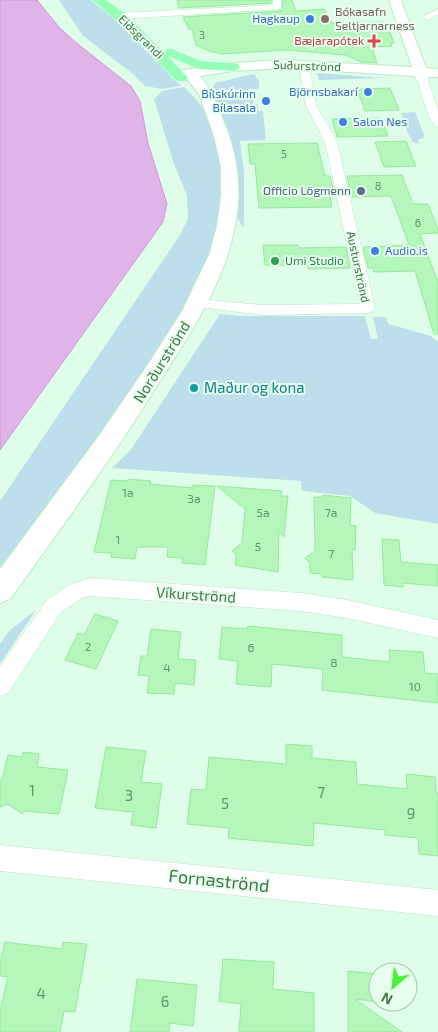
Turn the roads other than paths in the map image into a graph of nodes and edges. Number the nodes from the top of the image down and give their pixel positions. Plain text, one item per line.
1 (98, 0) edge
2 (111, 0) edge
3 (277, 0) edge
4 (395, 0) edge
5 (438, 12) edge
6 (127, 16) junction
7 (427, 17) dead end
8 (170, 52) junction
9 (305, 67) junction
10 (234, 70) junction
11 (438, 73) edge
12 (421, 74) junction
13 (185, 75) junction
14 (438, 78) edge
15 (206, 97) junction
16 (438, 124) edge
17 (198, 303) junction
18 (0, 591) edge
19 (438, 629) edge
20 (0, 686) edge
21 (0, 858) edge
22 (438, 903) edge

1 - 6 main road, Eiðsgrandi
2 - 6 main road, Eiðsgrandi
3 - 6 street
4 - 12 street
5 - 7 street
6 - 8 main road, Eiðsgrandi
6 - 13 main road, Eiðsgrandi
8 - 10 main road
8 - 13 main road, Eiðsgrandi
9 - 10 street, Suðurströnd
9 - 10 street, Suðurströnd
9 - 12 street, Suðurströnd
9 - 17 street, Austurströnd
10 - 13 street, Suðurströnd
10 - 15 street
11 - 12 street, Suðurströnd
12 - 14 street, Suðurströnd
12 - 16 street
13 - 15 street, Norðurströnd
15 - 17 street, Norðurströnd
17 - 18 street, Norðurströnd
19 - 20 street, Víkurströnd
21 - 22 street, Fornaströnd

